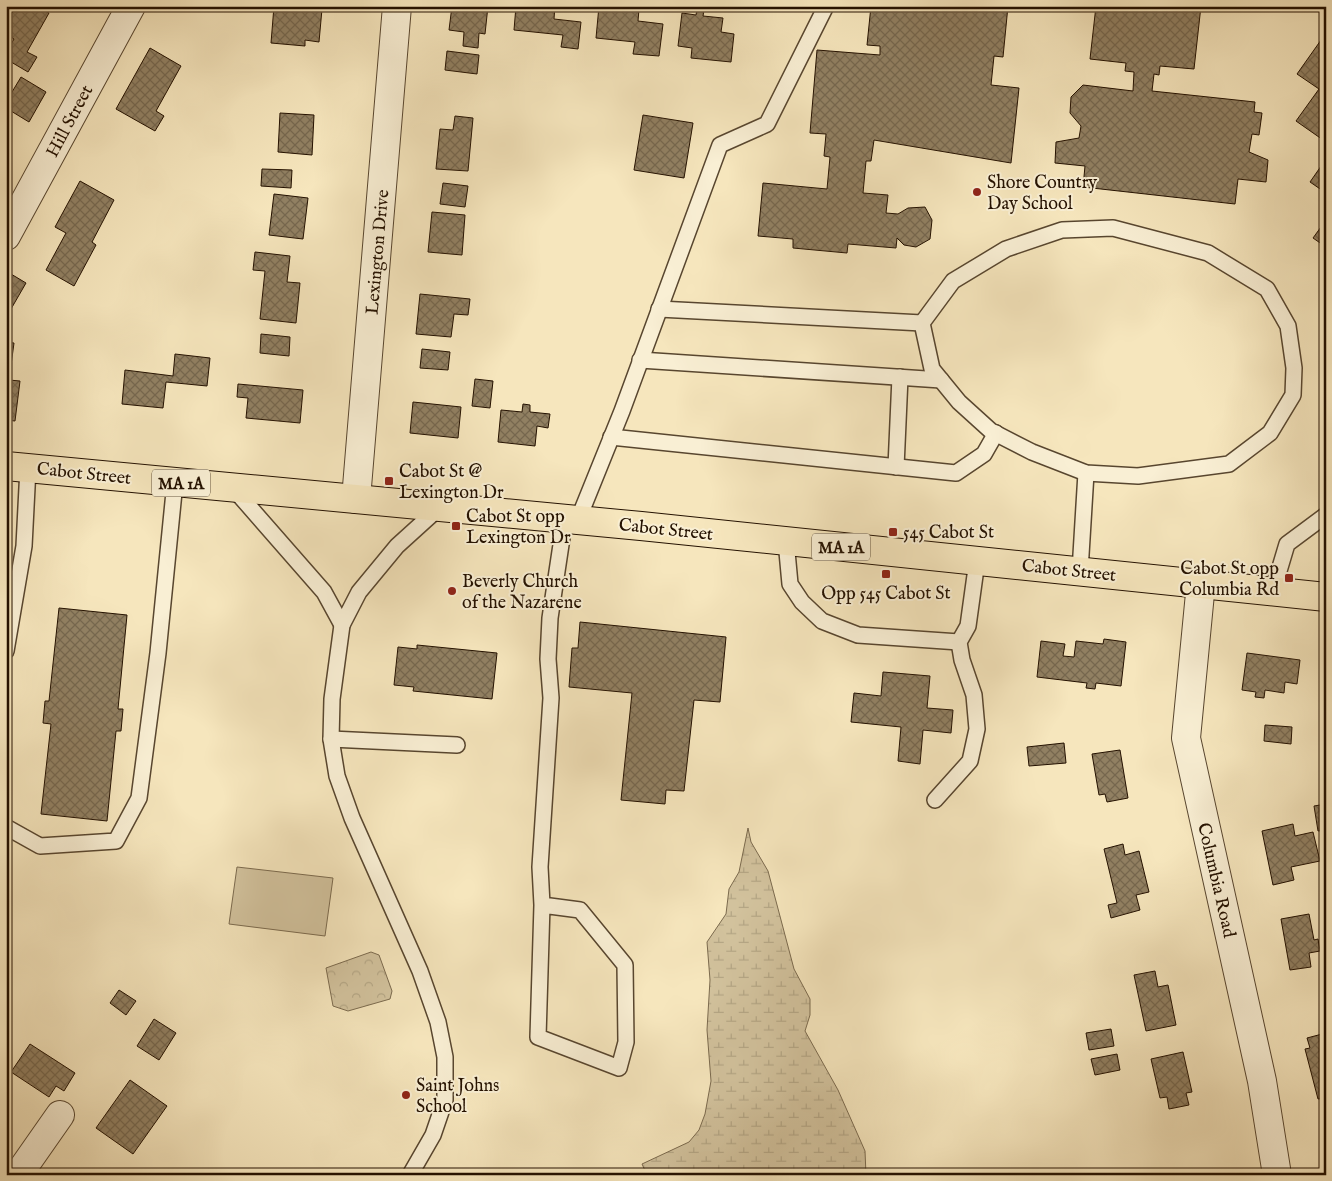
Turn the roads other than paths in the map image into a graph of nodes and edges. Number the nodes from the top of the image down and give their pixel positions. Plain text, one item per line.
1 (130, 6) edge
2 (397, 6) edge
3 (826, 6) edge
4 (6, 236) edge
5 (659, 309) junction
6 (922, 323) junction
7 (640, 360) junction
8 (900, 377) junction
9 (941, 380) junction
10 (996, 433) junction
11 (611, 437) junction
12 (17, 467) edge
13 (896, 467) junction
14 (1086, 473) junction
15 (175, 482) junction
16 (233, 488) junction
17 (356, 499) junction
18 (440, 506) junction
19 (1326, 514) edge
20 (572, 519) junction
21 (786, 541) junction
22 (977, 561) junction
23 (1080, 571) junction
24 (1201, 583) junction
25 (1273, 591) junction
26 (1326, 597) edge
27 (342, 625) junction
28 (959, 642) junction
29 (6, 652) edge
30 (331, 739) junction
31 (456, 745) dead end
32 (935, 800) dead end
33 (6, 827) edge
34 (542, 905) junction
35 (60, 1114) dead end
36 (18, 1175) edge
37 (410, 1175) edge
38 (1277, 1175) edge

1 - 4 street, Hill Street
2 - 17 street, Lexington Drive
3 - 5 lane
5 - 6 lane
5 - 7 lane
6 - 9 lane
6 - 14 lane
7 - 8 lane
7 - 11 lane
8 - 9 lane
8 - 13 lane
9 - 10 lane
10 - 13 lane
10 - 14 lane
11 - 13 lane
11 - 20 lane
12 - 15 highway, Cabot Street / MA 1A
12 - 29 lane
14 - 23 lane
15 - 16 highway, Cabot Street / MA 1A
15 - 33 lane
16 - 17 highway, Cabot Street / MA 1A
16 - 27 lane
17 - 18 highway, Cabot Street / MA 1A
18 - 20 highway, Cabot Street / MA 1A
18 - 27 lane
19 - 25 lane
20 - 21 highway, Cabot Street / MA 1A
20 - 34 lane
21 - 22 highway, Cabot Street / MA 1A
21 - 28 lane
22 - 23 highway, Cabot Street / MA 1A
22 - 28 lane
23 - 24 highway, Cabot Street / MA 1A
24 - 25 highway, Cabot Street / MA 1A
24 - 38 street, Columbia Road
25 - 26 highway, Cabot Street / MA 1A
27 - 30 lane
28 - 32 lane
30 - 31 lane
30 - 37 lane
34 - 34 lane
35 - 36 street

